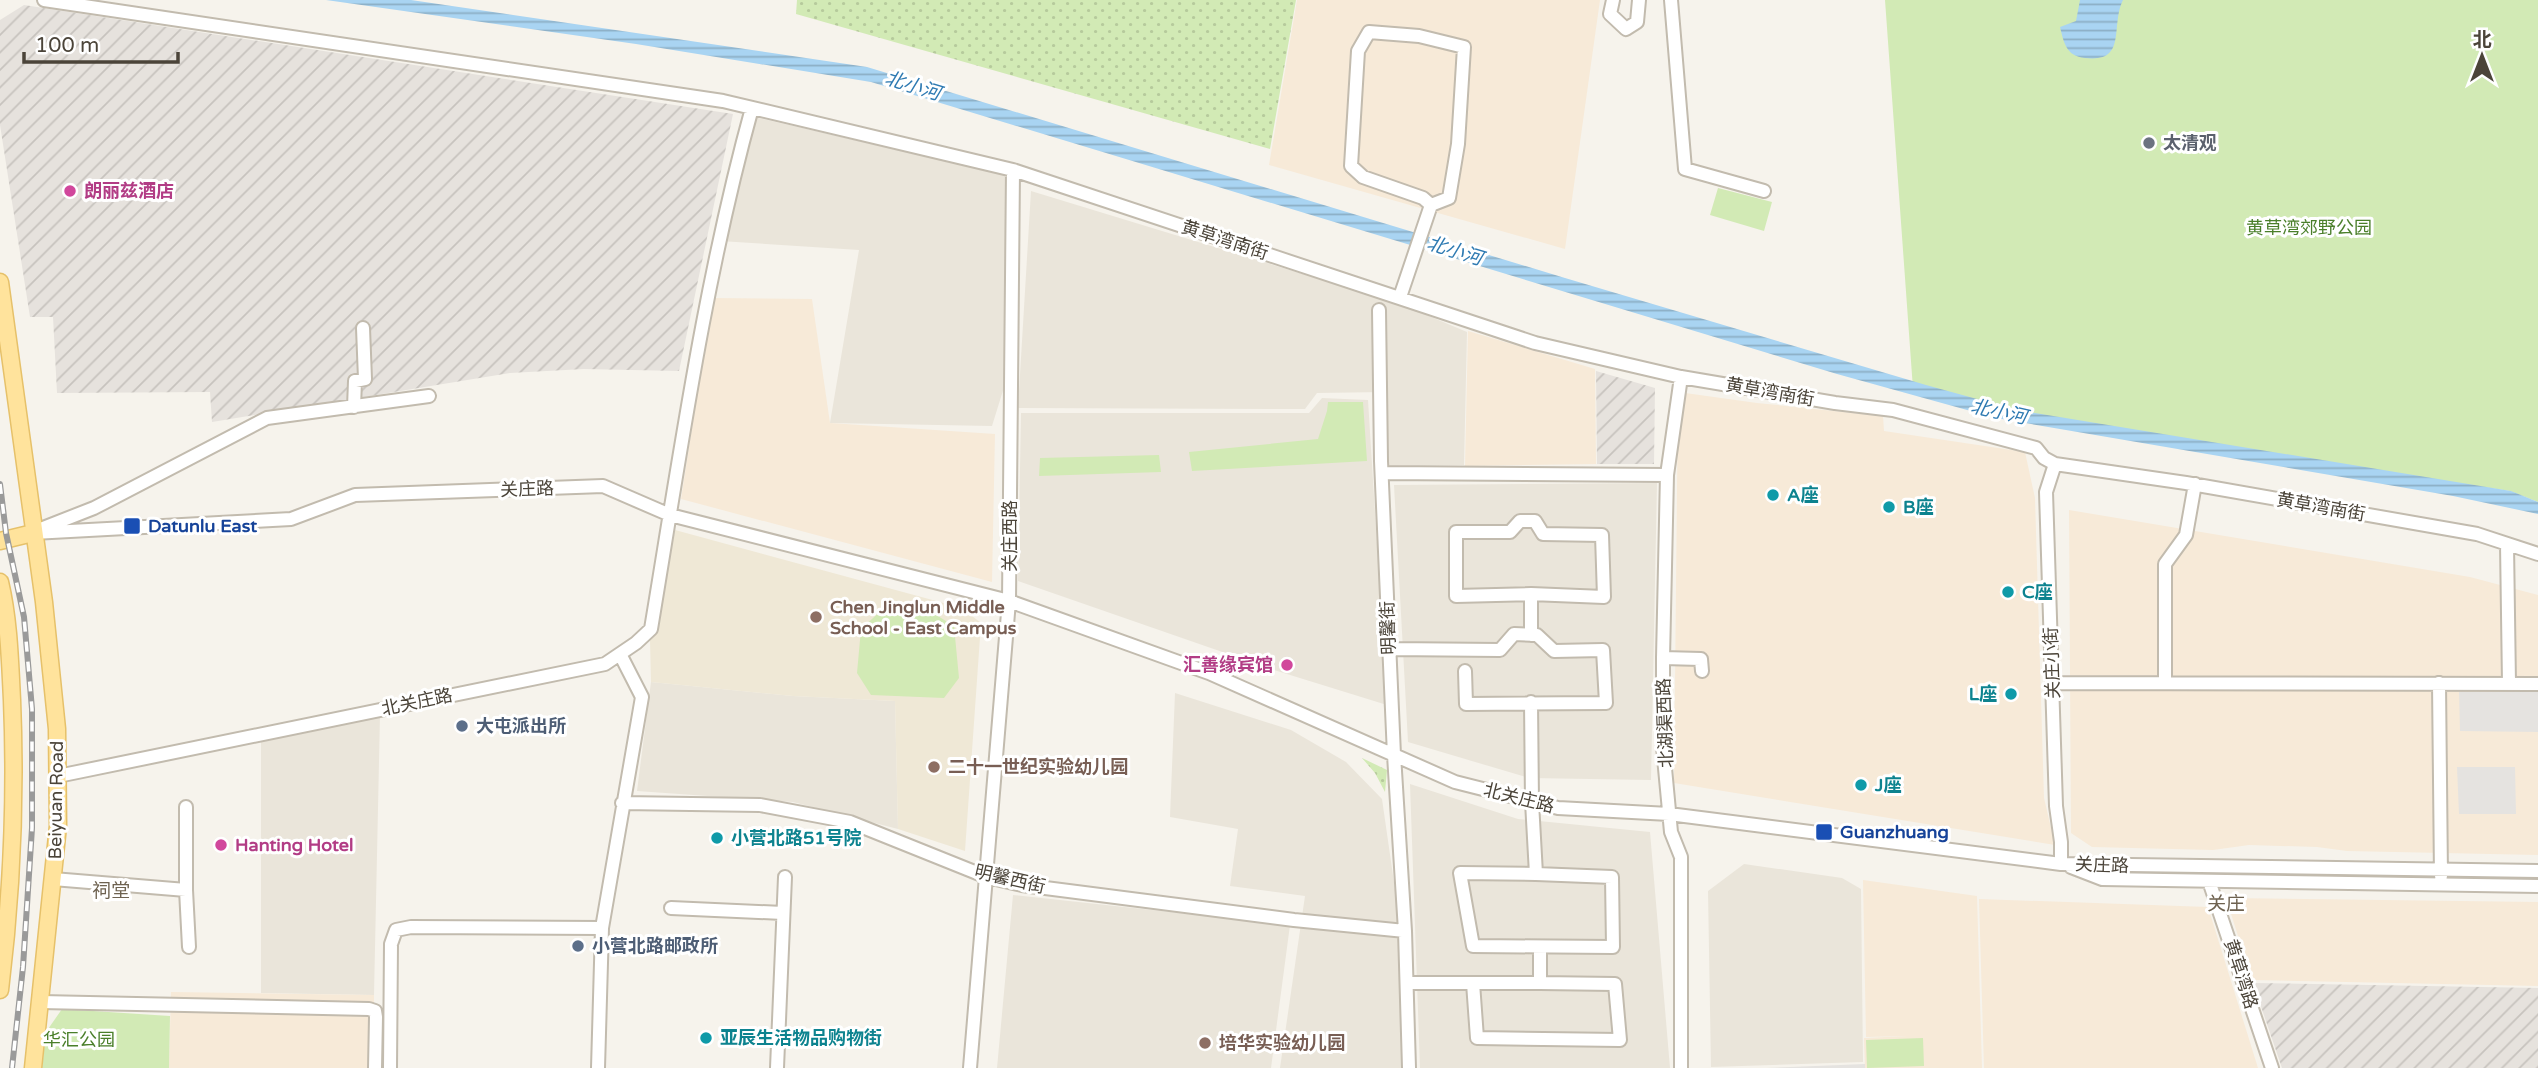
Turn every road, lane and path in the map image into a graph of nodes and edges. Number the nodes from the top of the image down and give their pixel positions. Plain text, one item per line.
1 (44, 0) edge
2 (1613, 0) edge
3 (1639, 0) edge
4 (1671, 0) edge
5 (752, 108) junction
6 (1013, 170) junction
7 (1764, 191) dead end
8 (1431, 205) junction
9 (0, 282) edge
10 (1400, 298) junction
11 (1379, 310) dead end
12 (363, 328) dead end
13 (1681, 377) junction
14 (429, 396) dead end
15 (354, 407) junction
16 (2055, 464) junction
17 (1382, 473) junction
18 (1667, 475) junction
19 (2195, 484) junction
20 (670, 514) junction
21 (0, 528) edge
22 (33, 531) junction
23 (0, 541) edge
24 (2508, 544) junction
25 (2538, 554) edge
26 (0, 582) edge
27 (1531, 594) junction
28 (1009, 600) junction
29 (1531, 635) junction
30 (1389, 649) junction
31 (620, 654) junction
32 (1663, 658) junction
33 (1465, 671) dead end
34 (1702, 671) dead end
35 (2165, 681) junction
36 (2053, 683) junction
37 (2439, 683) junction
38 (2509, 684) junction
39 (2538, 684) edge
40 (1531, 702) junction
41 (1394, 755) junction
42 (58, 776) junction
43 (1532, 802) junction
44 (622, 803) junction
45 (186, 807) dead end
46 (1670, 814) junction
47 (2061, 864) junction
48 (2440, 870) junction
49 (2538, 872) edge
50 (1536, 874) junction
51 (785, 877) dead end
52 (987, 877) junction
53 (54, 879) junction
54 (2209, 881) junction
55 (5, 884) edge
56 (2441, 885) junction
57 (2538, 886) edge
58 (186, 890) junction
59 (671, 908) dead end
60 (783, 913) junction
61 (602, 928) junction
62 (1405, 931) junction
63 (189, 947) dead end
64 (1540, 947) junction
65 (1407, 983) junction
66 (1473, 983) junction
67 (1540, 983) junction
68 (0, 990) edge
69 (41, 1002) junction
70 (33, 1068) edge
71 (374, 1068) edge
72 (390, 1068) edge
73 (598, 1068) edge
74 (776, 1068) edge
75 (971, 1068) edge
76 (1409, 1068) edge
77 (1682, 1068) edge
78 (2272, 1068) edge

1 - 5 street, 黄草湾南街
2 - 3 street
4 - 7 street
5 - 6 street, 黄草湾南街
5 - 20 street, 北关庄路
6 - 10 street, 黄草湾南街
6 - 28 street, 关庄西路
8 - 8 street
8 - 10 street
9 - 22 main road
10 - 13 street, 黄草湾南街
11 - 17 street, 明馨街
12 - 15 street
13 - 16 street, 黄草湾南街
13 - 18 street, 北湖渠西路
14 - 15 street
15 - 22 street
16 - 19 street, 黄草湾南街
16 - 36 street, 关庄小街
17 - 18 street
17 - 30 street, 明馨街
18 - 32 street, 北湖渠西路
19 - 24 street, 黄草湾南街
19 - 35 street
20 - 22 street, 关庄路
20 - 28 street, 关庄路
20 - 31 street, 北关庄路
21 - 22 main road
22 - 23 main road
22 - 42 main road, Beiyuan Road
24 - 25 street, 黄草湾南街
24 - 38 street
26 - 55 main road
27 - 27 street
27 - 29 street
28 - 41 street, 北关庄路
28 - 52 street, 关庄西路
29 - 30 street
29 - 40 street
30 - 41 street, 明馨街
31 - 42 street, 北关庄路
31 - 44 street
32 - 34 street
32 - 46 street, 北湖渠西路
33 - 40 street
35 - 36 street
35 - 37 street
36 - 47 street, 关庄小街
37 - 38 street
37 - 48 street
38 - 39 street
40 - 43 street
41 - 43 street, 北关庄路
41 - 62 street, 明馨街
42 - 53 main road, Beiyuan Road
43 - 46 street, 北关庄路
43 - 50 street
44 - 52 street, 明馨西街
44 - 61 street
45 - 58 street
46 - 47 street, 北关庄路
46 - 77 street, 北湖渠西路
47 - 48 street, 关庄路
47 - 54 street, 关庄路
48 - 49 street, 关庄路
48 - 56 street
50 - 64 street
50 - 64 street
51 - 60 street
52 - 62 street, 明馨西街
52 - 75 street, 关庄西路
53 - 58 street
53 - 69 main road, Beiyuan Road
54 - 56 street, 关庄路
54 - 78 street, 黄草湾路
55 - 68 main road
56 - 57 street, 关庄路
58 - 63 street
59 - 60 street
60 - 74 street
61 - 72 street
61 - 73 street
62 - 65 street, 明馨街
64 - 67 street
65 - 66 street
65 - 76 street, 明馨街
66 - 67 street
66 - 67 street
69 - 70 main road, Beiyuan Road
69 - 71 street

